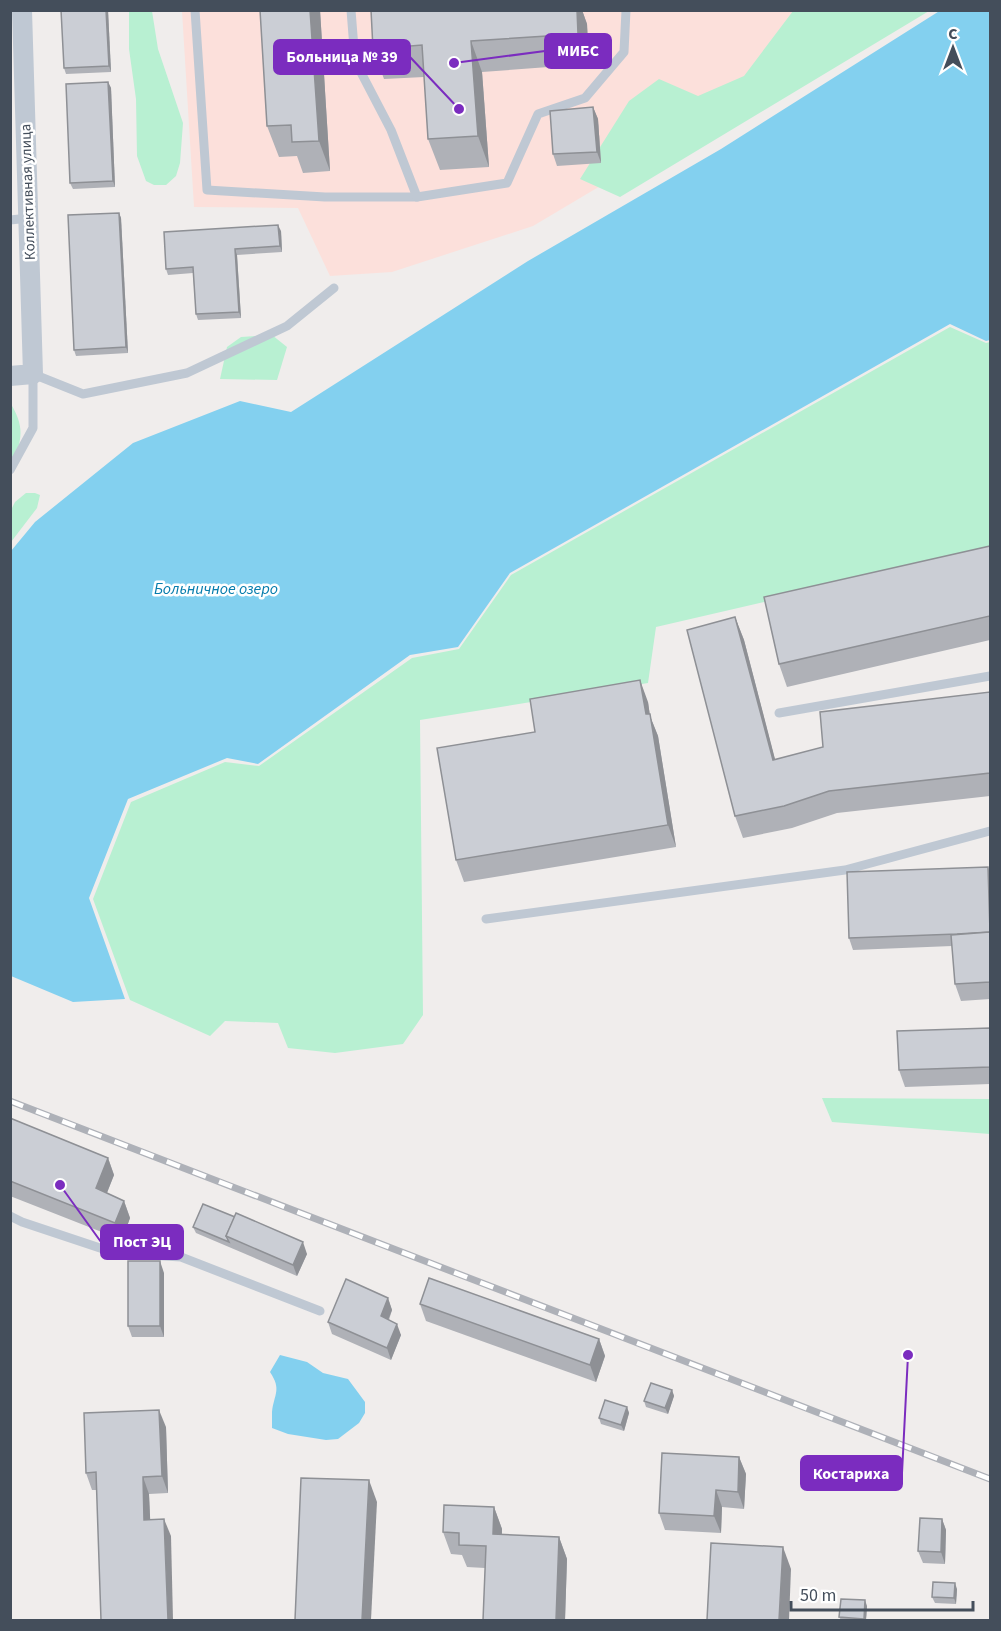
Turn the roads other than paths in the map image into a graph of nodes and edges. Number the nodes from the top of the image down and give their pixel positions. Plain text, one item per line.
1 (22, 10) edge
2 (195, 10) edge
3 (351, 10) edge
4 (626, 10) edge
5 (417, 197) junction
6 (20, 219) edge
7 (334, 288) dead end
8 (33, 374) junction
9 (10, 376) edge
10 (10, 470) edge
11 (990, 676) edge
12 (779, 712) dead end
13 (990, 831) edge
14 (486, 919) dead end
15 (10, 1216) edge
16 (320, 1311) dead end

1 - 6 street, Коллективная улица
2 - 5 lane
3 - 5 lane
4 - 5 lane
6 - 8 street, Коллективная улица
7 - 8 lane
8 - 9 street
8 - 10 lane
11 - 12 lane
13 - 14 lane
15 - 16 lane

